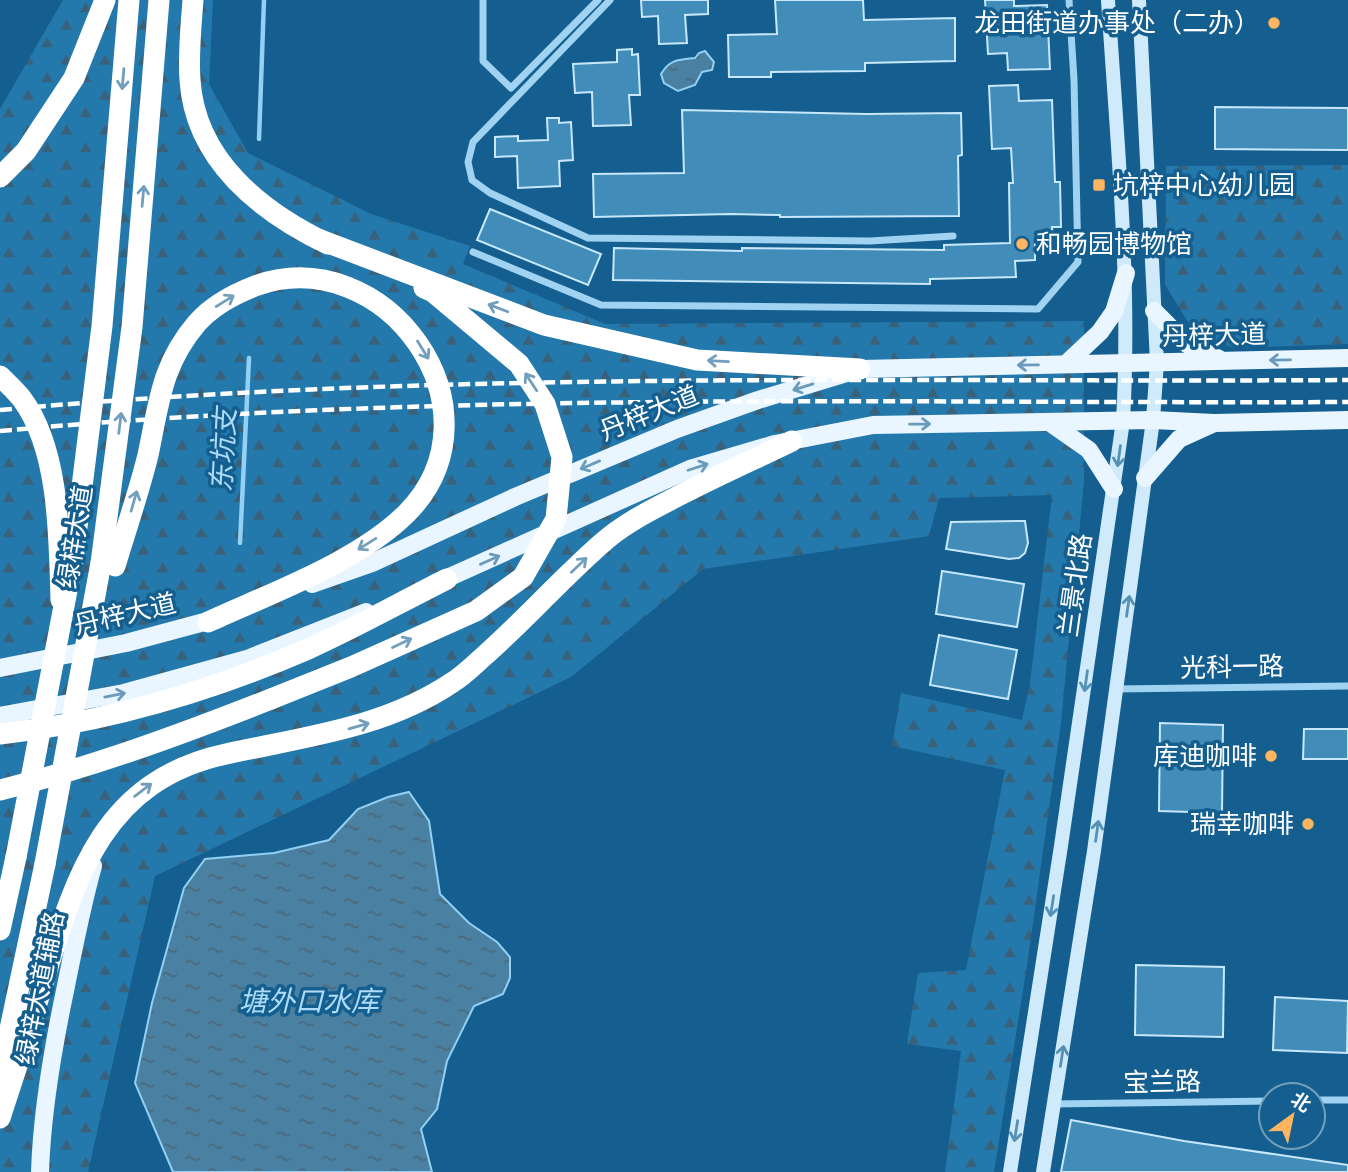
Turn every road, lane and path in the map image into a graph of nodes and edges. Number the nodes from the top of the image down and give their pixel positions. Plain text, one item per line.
1 (105, 0) edge
2 (482, 0) edge
3 (598, 0) edge
4 (610, 0) edge
5 (1069, 0) edge
6 (1108, 0) edge
7 (1139, 0) edge
8 (129, 5) edge
9 (158, 7) edge
10 (192, 8) edge
11 (0, 177) edge
12 (953, 236) dead end
13 (318, 239) junction
14 (1150, 251) junction
15 (473, 252) dead end
16 (1125, 252) junction
17 (1126, 273) junction
18 (1154, 311) junction
19 (1348, 358) edge
20 (1222, 361) junction
21 (1157, 362) junction
22 (1127, 363) junction
23 (1066, 364) junction
24 (860, 369) junction
25 (0, 376) edge
26 (1153, 419) junction
27 (1348, 420) edge
28 (1124, 421) junction
29 (1049, 422) junction
30 (1213, 423) junction
31 (792, 440) junction
32 (1145, 478) junction
33 (1114, 489) junction
34 (66, 558) junction
35 (108, 565) junction
36 (447, 579) joint
37 (208, 622) junction
38 (0, 668) edge
39 (1348, 686) edge
40 (1116, 689) junction
41 (2, 727) edge
42 (0, 790) edge
43 (114, 818) junction
44 (0, 930) edge
45 (0, 1076) edge
46 (1327, 1100) edge
47 (1348, 1100) edge
48 (1257, 1101) edge
49 (1054, 1104) junction
50 (0, 1118) edge
51 (40, 1172) edge
52 (1010, 1172) edge
53 (1043, 1172) edge

1 - 11 highway
2 - 3 street
4 - 12 street
5 - 15 street
6 - 16 main road, 兰景北路
7 - 14 main road
8 -> 34 highway, 绿梓大道
35 -> 9 highway, 绿梓大道
10 - 13 highway
24 -> 13 highway
42 -> 13 highway, bridge
14 - 16 main road
14 - 18 main road
16 - 17 main road, 兰景北路
17 - 22 main road, 兰景北路
17 - 23 main road
18 - 20 main road
18 - 21 main road
19 -> 20 main road, 丹梓大道
20 - 21 main road, 丹梓大道
21 - 22 main road, 丹梓大道
21 - 26 main road
22 - 23 main road, 丹梓大道
22 - 28 main road, 兰景北路
23 -> 24 main road, 丹梓大道
24 -> 37 main road, 丹梓大道
25 - 34 highway
26 - 28 main road
26 - 30 main road
26 - 32 main road
27 - 30 main road
28 - 29 main road
28 -> 33 main road, 兰景北路
31 -> 29 main road
29 - 33 main road
30 - 32 main road
36 -> 31 main road
43 -> 31 highway
40 -> 32 main road
33 -> 52 main road, 兰景北路
34 - 44 highway, 绿梓大道, bridge
35 -> 37 highway
35 - 45 highway, 绿梓大道, bridge
41 -> 36 highway
37 - 38 main road, 丹梓大道
39 - 40 street, 光科一路
49 -> 40 main road
43 - 50 highway
43 - 51 main road, 绿梓大道辅路
46 - 47 street
48 - 49 street, 宝兰路
49 - 53 main road

